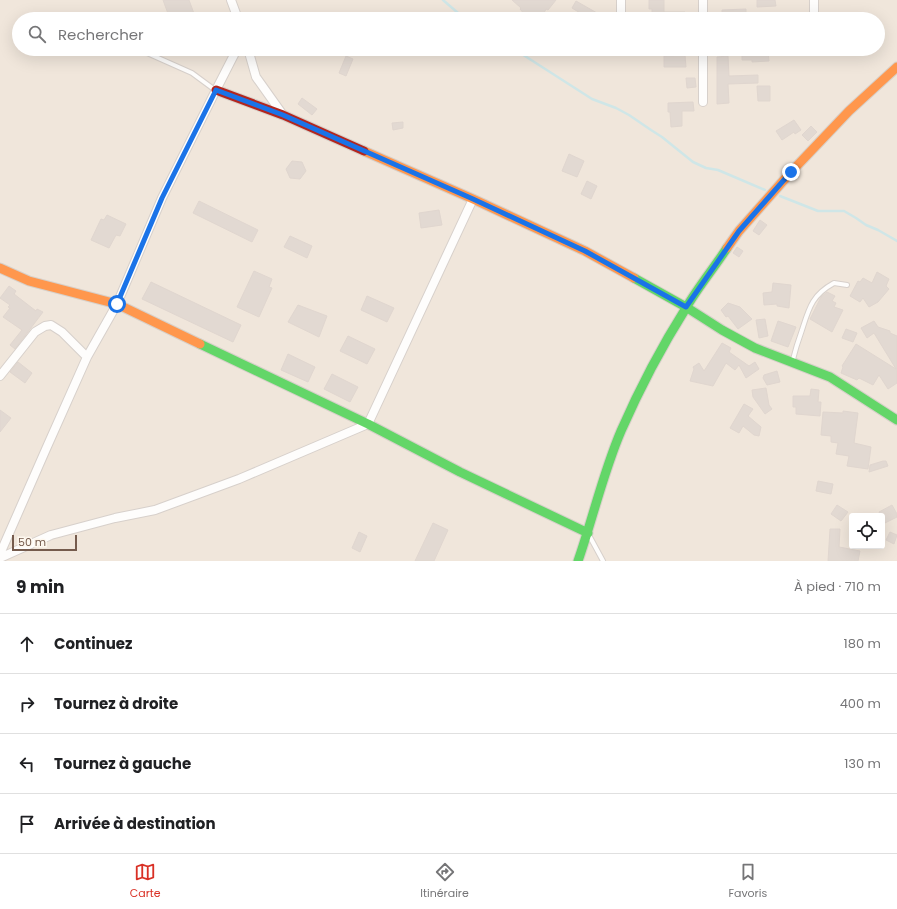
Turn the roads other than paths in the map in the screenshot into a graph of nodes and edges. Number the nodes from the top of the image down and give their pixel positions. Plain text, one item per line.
1 (231, 0) edge
2 (621, 0) edge
3 (703, 0) edge
4 (814, 0) edge
5 (235, 12) edge
6 (621, 12) edge
7 (703, 12) edge
8 (814, 12) edge
9 (154, 56) edge
10 (234, 56) edge
11 (250, 56) edge
12 (703, 56) edge
13 (897, 67) edge
14 (216, 90) junction
15 (703, 102) dead end
16 (283, 115) junction
17 (473, 199) junction
18 (0, 268) edge
19 (847, 285) dead end
20 (117, 304) junction
21 (686, 307) junction
22 (88, 358) junction
23 (792, 363) junction
24 (0, 376) edge
25 (897, 420) edge
26 (368, 424) junction
27 (588, 533) junction
28 (0, 554) edge
29 (0, 558) edge
30 (578, 561) edge
31 (603, 561) edge

1 - 5 street
2 - 6 street
3 - 7 street
4 - 8 street
9 - 14 lane
10 - 14 street
11 - 16 street
12 - 15 street
13 - 21 street
14 - 16 street
14 - 20 street
16 - 17 street
17 - 21 street
17 - 26 street
18 - 20 street
19 - 23 lane
20 - 22 street
20 - 26 street
21 - 23 street
21 - 27 street
22 - 24 street
22 - 28 street
23 - 25 street
26 - 27 street
26 - 29 street
27 - 30 street
27 - 31 lane

